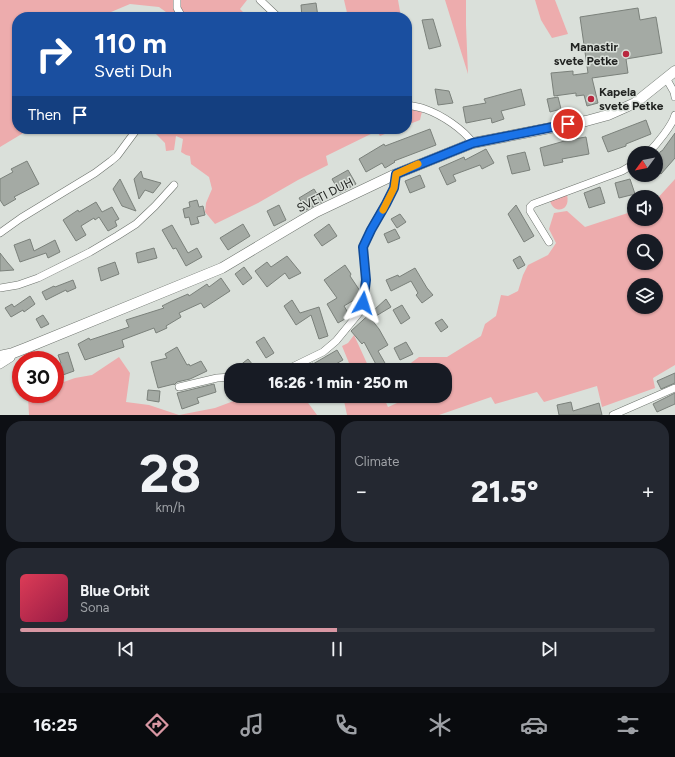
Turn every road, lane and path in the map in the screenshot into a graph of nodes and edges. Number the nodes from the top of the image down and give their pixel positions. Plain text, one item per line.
1 (177, 0) edge
2 (260, 0) edge
3 (179, 12) edge
4 (273, 12) edge
5 (675, 71) edge
6 (666, 78) junction
7 (675, 97) edge
8 (412, 106) edge
9 (675, 115) edge
10 (133, 134) edge
11 (473, 143) junction
12 (655, 146) edge
13 (627, 168) edge
14 (396, 174) junction
15 (174, 185) dead end
16 (0, 233) edge
17 (549, 242) dead end
18 (0, 288) edge
19 (18, 351) edge
20 (12, 353) edge
21 (0, 356) edge
22 (12, 356) edge
23 (300, 363) edge
24 (0, 365) edge
25 (224, 378) edge
26 (180, 387) dead end
27 (675, 388) edge
28 (613, 415) edge

1 - 3 street
2 - 4 street
5 - 6 main road, SVETI DUH
6 - 7 street
6 - 11 main road, SVETI DUH
8 - 11 street
9 - 12 street
10 - 16 street
11 - 14 main road, SVETI DUH
13 - 17 street
14 - 19 main road, SVETI DUH
14 - 23 street
15 - 18 street
20 - 21 main road, SVETI DUH
22 - 24 street
25 - 26 street
27 - 28 street

